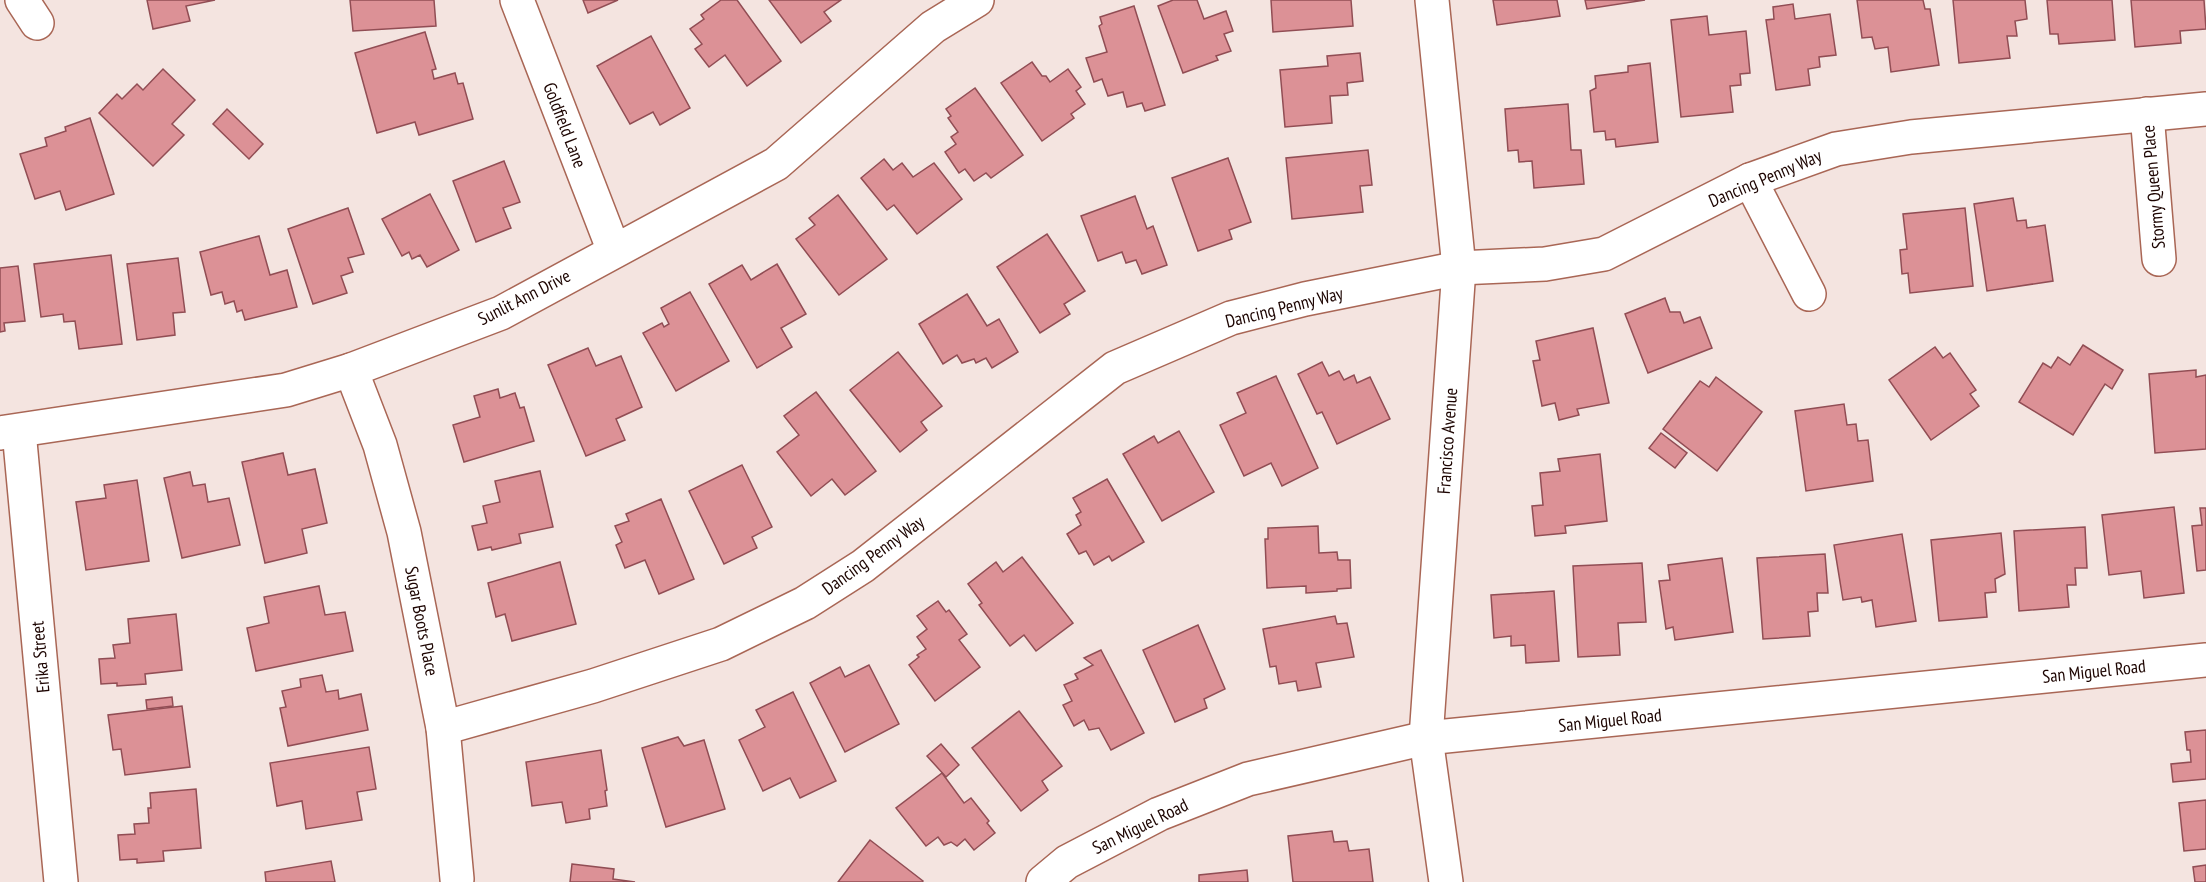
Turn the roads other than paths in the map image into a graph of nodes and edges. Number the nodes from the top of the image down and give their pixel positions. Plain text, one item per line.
1 (517, 0) edge
2 (977, 0) edge
3 (1432, 0) edge
4 (2206, 109) edge
5 (2147, 114) junction
6 (1750, 180) junction
7 (614, 250) junction
8 (2159, 259) dead end
9 (1460, 268) junction
10 (1809, 294) dead end
11 (351, 370) junction
12 (10, 432) edge
13 (2206, 660) edge
14 (443, 728) junction
15 (1426, 738) junction
16 (457, 879) dead end
17 (61, 882) edge
18 (1043, 882) edge
19 (1446, 882) edge

1 - 7 street, Goldfield Lane
2 - 7 street, Sunlit Ann Drive
3 - 9 street, Francisco Avenue
4 - 5 street, Dancing Penny Way
5 - 6 street, Dancing Penny Way
5 - 8 street, Stormy Queen Place
6 - 9 street, Dancing Penny Way
6 - 10 street
7 - 11 street, Sunlit Ann Drive
9 - 14 street, Dancing Penny Way
9 - 15 street, Francisco Avenue
11 - 12 street, Sunlit Ann Drive
11 - 14 street, Sugar Boots Place
12 - 17 street, Erika Street
13 - 15 street, San Miguel Road
14 - 16 street, Sugar Boots Place
15 - 18 street, San Miguel Road
15 - 19 street, Francisco Avenue

